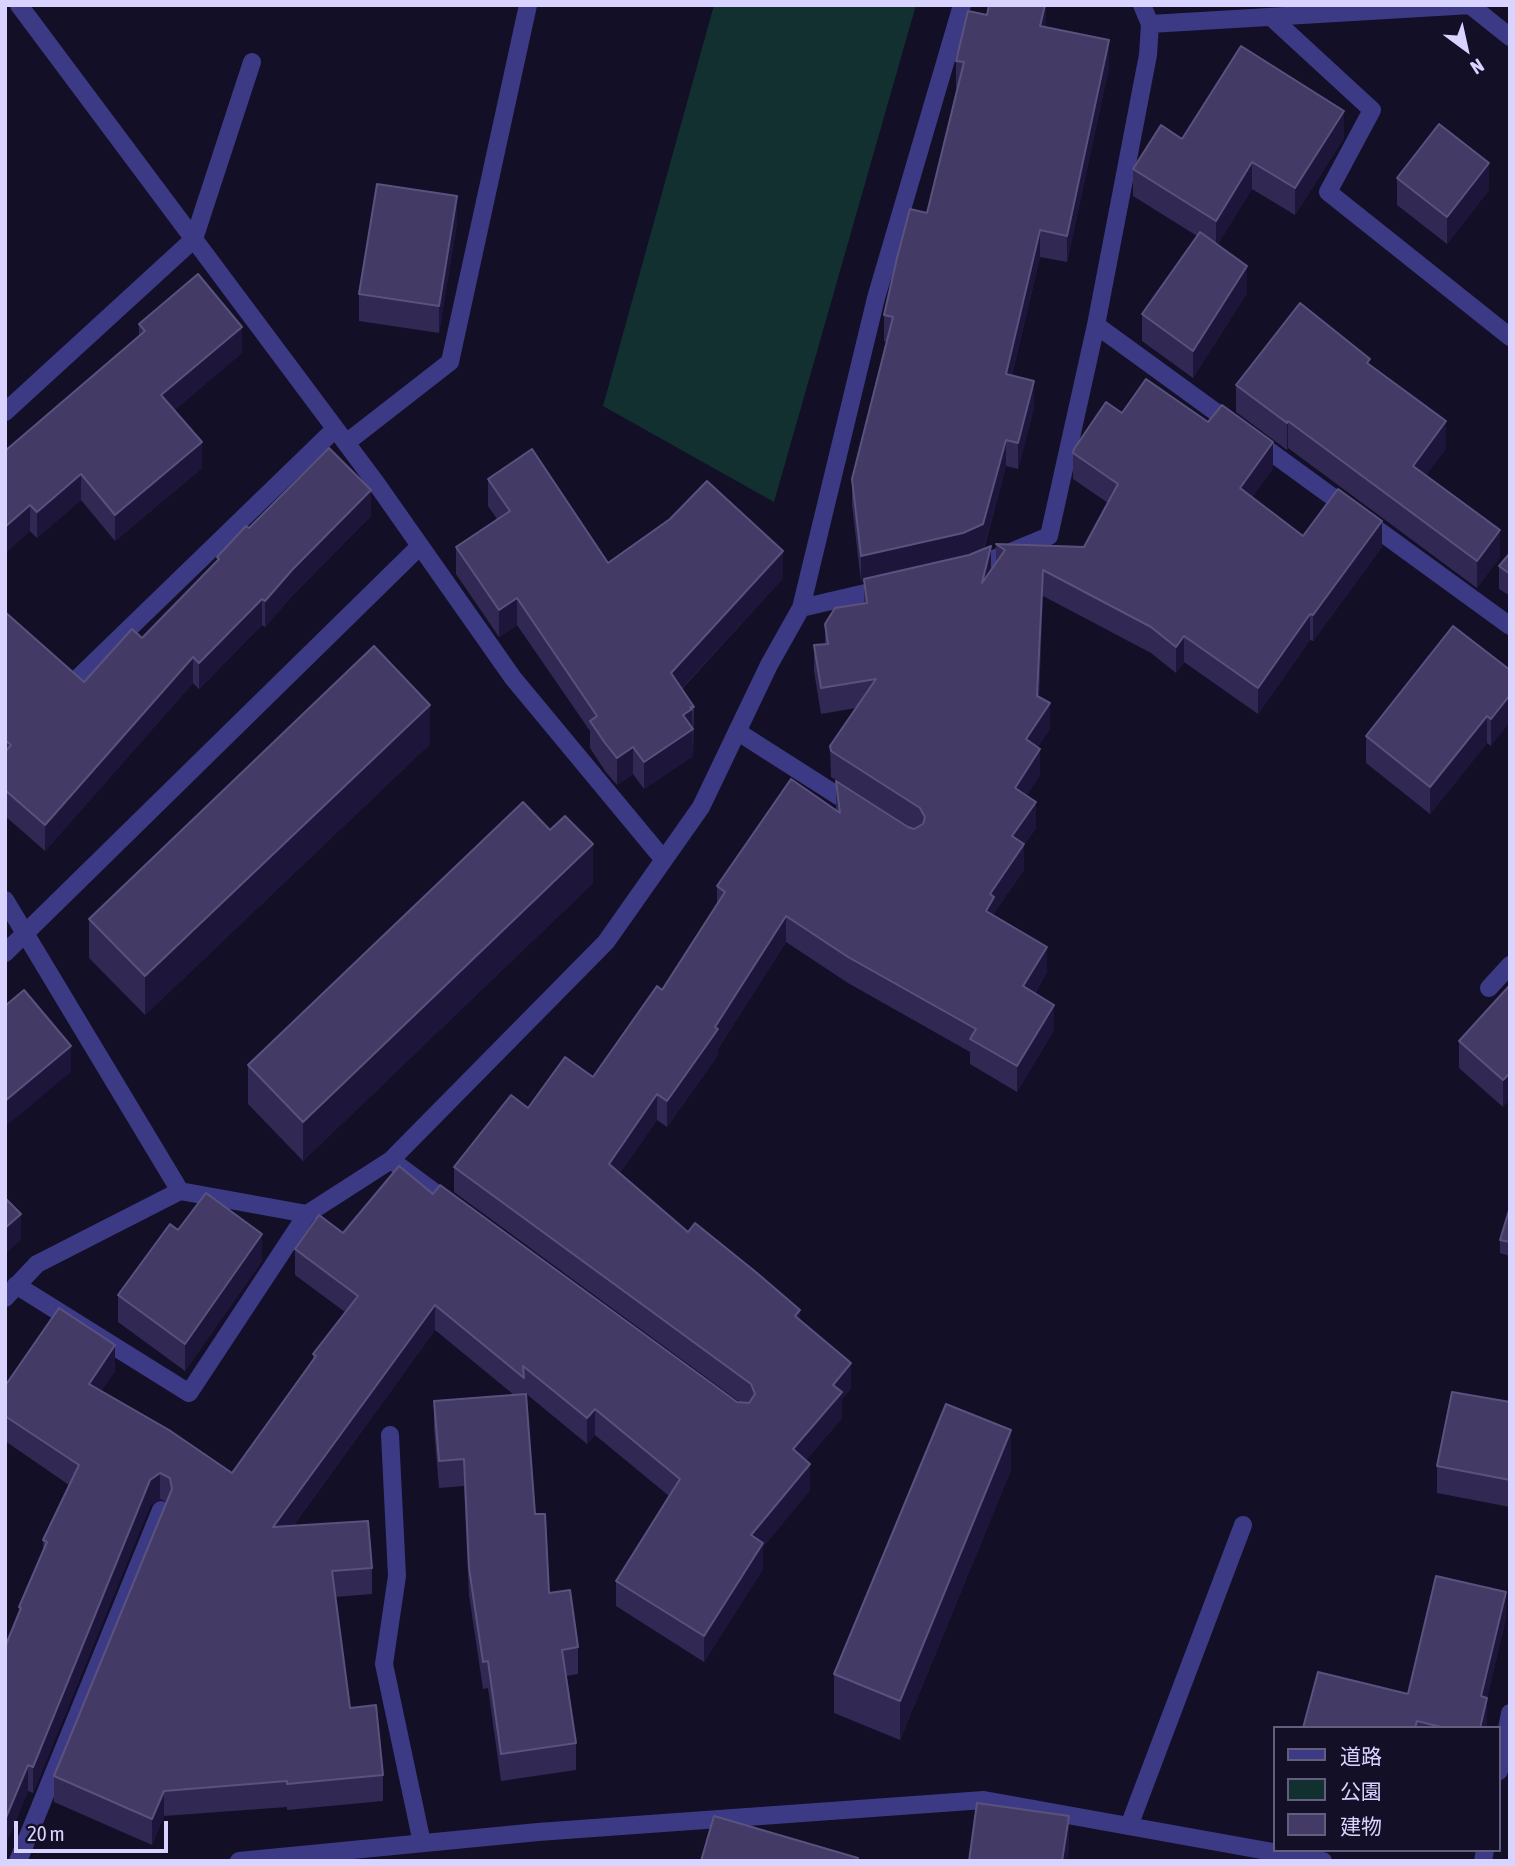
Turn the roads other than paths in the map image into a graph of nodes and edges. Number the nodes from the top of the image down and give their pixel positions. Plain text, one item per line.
1 (19, 5) edge
2 (528, 5) edge
3 (962, 5) edge
4 (1142, 5) edge
5 (1471, 5) edge
6 (1271, 17) junction
7 (1150, 24) junction
8 (1510, 37) edge
9 (252, 62) dead end
10 (194, 239) junction
11 (1096, 325) junction
12 (1510, 337) edge
13 (5, 412) edge
14 (340, 436) junction
15 (420, 546) junction
16 (953, 573) edge
17 (902, 585) edge
18 (801, 608) junction
19 (1510, 626) edge
20 (78, 678) edge
21 (738, 732) junction
22 (867, 813) edge
23 (664, 860) junction
24 (5, 900) edge
25 (26, 933) junction
26 (5, 953) edge
27 (1510, 965) edge
28 (1489, 988) dead end
29 (391, 1160) junction
30 (180, 1191) junction
31 (307, 1214) junction
32 (468, 1217) edge
33 (11, 1292) edge
34 (390, 1435) dead end
35 (161, 1510) edge
36 (1243, 1525) dead end
37 (1510, 1713) edge
38 (1501, 1760) edge
39 (1129, 1826) junction
40 (422, 1843) junction
41 (18, 1861) edge
42 (239, 1861) edge
43 (1323, 1861) edge

1 - 10 street
2 - 14 street
3 - 18 street
4 - 7 street
5 - 6 street
5 - 8 street
6 - 7 street
6 - 12 street
7 - 11 street
9 - 10 street
10 - 13 street
10 - 14 street
11 - 16 street
11 - 19 street
14 - 15 street
14 - 20 street
15 - 23 street
15 - 25 street
17 - 18 street
18 - 21 street
21 - 22 street
21 - 23 street
23 - 29 street
24 - 25 street
25 - 26 street
25 - 30 street
27 - 28 street
29 - 31 street
29 - 32 street
30 - 31 street
30 - 33 street
31 - 33 street
34 - 40 street
35 - 41 street
36 - 39 street
37 - 38 street
39 - 40 street
39 - 43 street
40 - 42 street

